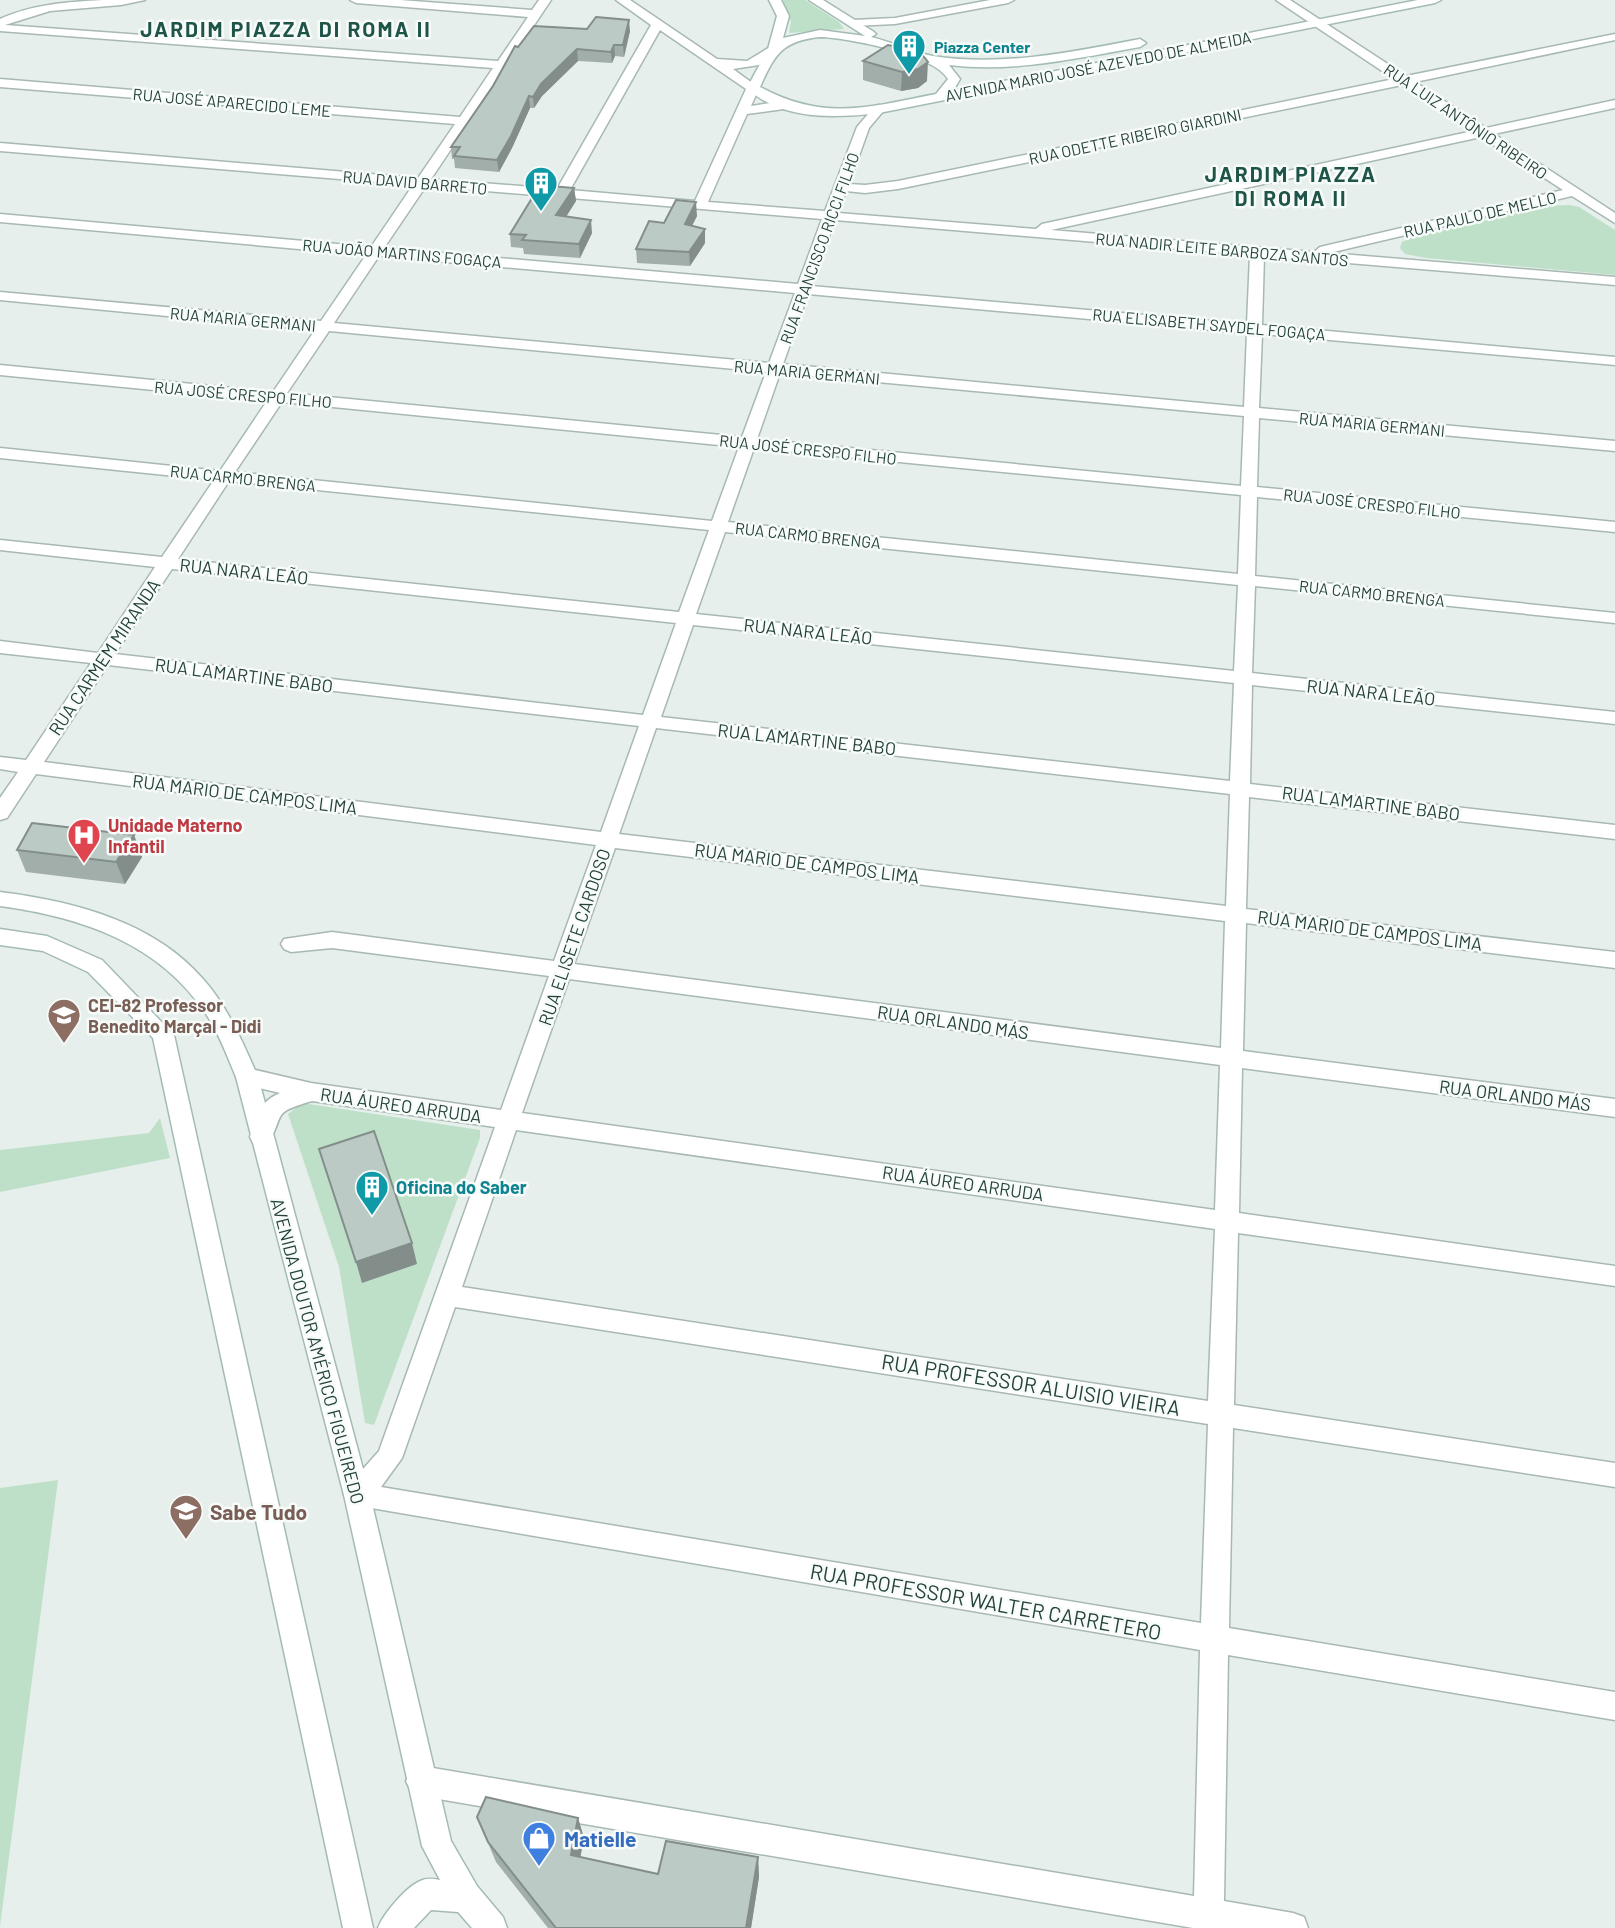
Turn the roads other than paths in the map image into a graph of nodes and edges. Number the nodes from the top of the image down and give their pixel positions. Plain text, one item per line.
1 (139, 0) edge
2 (356, 0) edge
3 (545, 0) edge
4 (622, 0) edge
5 (775, 0) edge
6 (815, 0) edge
7 (1009, 0) edge
8 (1282, 0) edge
9 (1435, 0) edge
10 (977, 2) edge
11 (1307, 11) junction
12 (537, 13) junction
13 (1275, 17) dead end
14 (4, 20) edge
15 (895, 21) junction
16 (658, 23) junction
17 (853, 23) junction
18 (1317, 23) junction
19 (0, 28) edge
20 (61, 31) junction
21 (870, 34) junction
22 (1615, 37) edge
23 (1150, 41) dead end
24 (887, 44) junction
25 (654, 48) junction
26 (692, 48) junction
27 (774, 49) junction
28 (928, 58) junction
29 (711, 60) junction
30 (502, 65) junction
31 (1404, 80) junction
32 (0, 83) edge
33 (753, 88) junction
34 (941, 96) junction
35 (1615, 104) edge
36 (783, 105) junction
37 (1595, 108) junction
38 (879, 109) junction
39 (743, 111) junction
40 (840, 113) junction
41 (1615, 120) edge
42 (464, 121) junction
43 (863, 127) junction
44 (1484, 133) junction
45 (0, 147) edge
46 (423, 183) junction
47 (841, 187) junction
48 (864, 189) junction
49 (1573, 192) junction
50 (561, 194) junction
51 (700, 205) junction
52 (1129, 209) junction
53 (1097, 216) junction
54 (830, 217) junction
55 (0, 218) edge
56 (855, 219) junction
57 (1615, 219) edge
58 (1019, 232) junction
59 (1068, 236) junction
60 (1387, 236) junction
61 (1116, 240) junction
62 (375, 251) junction
63 (1256, 252) junction
64 (1299, 255) junction
65 (1403, 264) junction
66 (1615, 281) edge
67 (803, 289) junction
68 (0, 296) edge
69 (324, 327) junction
70 (1254, 328) junction
71 (1615, 361) edge
72 (775, 369) junction
73 (0, 370) edge
74 (277, 397) junction
75 (1251, 413) junction
76 (749, 443) junction
77 (1615, 446) edge
78 (0, 453) edge
79 (225, 476) junction
80 (1247, 491) junction
81 (719, 526) junction
82 (1615, 527) edge
83 (0, 545) edge
84 (168, 563) junction
85 (1244, 580) junction
86 (687, 618) junction
87 (1615, 618) edge
88 (0, 647) edge
89 (104, 658) junction
90 (1243, 679) junction
91 (1615, 718) edge
92 (650, 722) junction
93 (0, 763) edge
94 (31, 767) junction
95 (1239, 788) junction
96 (0, 813) edge
97 (1615, 832) edge
98 (608, 839) junction
99 (0, 899) edge
100 (1236, 914) junction
101 (0, 937) edge
102 (291, 944) dead end
103 (1615, 960) edge
104 (562, 970) junction
105 (1234, 1059) junction
106 (247, 1077) junction
107 (311, 1092) junction
108 (1615, 1108) edge
109 (509, 1119) junction
110 (261, 1137) junction
111 (1228, 1221) junction
112 (1615, 1276) edge
113 (447, 1295) junction
114 (1221, 1413) junction
115 (1615, 1475) edge
116 (356, 1495) junction
117 (1214, 1640) junction
118 (1615, 1706) edge
119 (421, 1781) junction
120 (466, 1896) junction
121 (1209, 1921) edge
122 (358, 1928) edge
123 (393, 1928) edge
124 (492, 1928) edge
125 (1293, 1928) edge

1 - 14 street
2 - 12 street
3 - 12 street, RUA CARMEM MIRANDA
4 - 16 street
5 - 27 street
6 - 17 street
7 - 10 street
8 - 11 street, RUA LUIZ ANTÔNIO RIBEIRO
9 - 18 street, AVENIDA MARIO JOSÉ AZEVEDO DE ALMEIDA
10 - 15 street
11 - 13 street
11 - 18 street, RUA LUIZ ANTÔNIO RIBEIRO
12 - 30 street, RUA CARMEM MIRANDA
14 - 20 street
15 - 17 street
15 - 21 street
16 - 25 street
16 - 26 street
17 - 21 street
18 - 31 street, RUA LUIZ ANTÔNIO RIBEIRO
18 - 34 street, AVENIDA MARIO JOSÉ AZEVEDO DE ALMEIDA
19 - 20 street
20 - 30 street
21 - 24 street
22 - 31 street, RUA ODETTE RIBEIRO GIARDINI
23 - 28 street, AVENIDA MARIO JOSÉ AZEVEDO DE ALMEIDA
24 - 27 street
24 - 28 street
25 - 26 street
25 - 50 street
26 - 29 street
27 - 29 street
27 - 33 street
28 - 34 street
29 - 33 street
30 - 42 street, RUA CARMEM MIRANDA
31 - 44 street, RUA LUIZ ANTÔNIO RIBEIRO
31 - 48 street, RUA ODETTE RIBEIRO GIARDINI
32 - 42 street, RUA JOSÉ APARECIDO LEME
33 - 36 street
33 - 39 street
34 - 38 street, AVENIDA MARIO JOSÉ AZEVEDO DE ALMEIDA
35 - 37 street
36 - 39 street
36 - 40 street, AVENIDA MARIO JOSÉ AZEVEDO DE ALMEIDA
37 - 41 street
37 - 44 street
38 - 40 street, AVENIDA MARIO JOSÉ AZEVEDO DE ALMEIDA
38 - 43 street, RUA FRANCISCO RICCI FILHO
39 - 51 street
40 - 43 street
42 - 46 street, RUA CARMEM MIRANDA
43 - 47 street, RUA FRANCISCO RICCI FILHO
44 - 49 street, RUA LUIZ ANTÔNIO RIBEIRO
44 - 52 street
45 - 46 street, RUA DAVID BARRETO
46 - 50 street, RUA DAVID BARRETO
46 - 62 street, RUA CARMEM MIRANDA
47 - 48 street, RUA ODETTE RIBEIRO GIARDINI
47 - 54 street, RUA FRANCISCO RICCI FILHO
48 - 56 street
49 - 57 street, RUA LUIZ ANTÔNIO RIBEIRO
49 - 60 street, RUA PAULO DE MELLO
50 - 51 street, RUA DAVID BARRETO
51 - 54 street, RUA DAVID BARRETO
52 - 53 street
52 - 61 street
53 - 58 street
53 - 59 street
54 - 56 street, RUA NADIR LEITE BARBOZA SANTOS
54 - 67 street, RUA FRANCISCO RICCI FILHO
55 - 62 street, RUA JOÃO MARTINS FOGAÇA
56 - 58 street, RUA NADIR LEITE BARBOZA SANTOS
58 - 59 street, RUA NADIR LEITE BARBOZA SANTOS
59 - 61 street, RUA NADIR LEITE BARBOZA SANTOS
60 - 64 street, RUA PAULO DE MELLO
60 - 65 street, RUA PAULO DE MELLO
61 - 63 street, RUA NADIR LEITE BARBOZA SANTOS
62 - 67 street, RUA JOÃO MARTINS FOGAÇA
62 - 69 street, RUA CARMEM MIRANDA
63 - 64 street, RUA NADIR LEITE BARBOZA SANTOS
63 - 70 street
64 - 65 street, RUA NADIR LEITE BARBOZA SANTOS
65 - 66 street, RUA NADIR LEITE BARBOZA SANTOS
67 - 70 street, RUA ELISABETH SAYDEL FOGAÇA
67 - 72 street, RUA FRANCISCO RICCI FILHO
68 - 69 street, RUA MARIA GERMANI
69 - 72 street, RUA MARIA GERMANI
69 - 74 street, RUA CARMEM MIRANDA
70 - 71 street, RUA ELISABETH SAYDEL FOGAÇA
70 - 75 street
72 - 75 street, RUA MARIA GERMANI
72 - 76 street, RUA ELISETE CARDOSO
73 - 74 street, RUA JOSÉ CRESPO FILHO
74 - 76 street, RUA JOSÉ CRESPO FILHO
74 - 79 street, RUA CARMEM MIRANDA
75 - 77 street, RUA MARIA GERMANI
75 - 80 street
76 - 80 street, RUA JOSÉ CRESPO FILHO
76 - 81 street, RUA ELISETE CARDOSO
78 - 79 street, RUA CARMO BRENGA
79 - 81 street, RUA CARMO BRENGA
79 - 84 street, RUA CARMEM MIRANDA
80 - 82 street, RUA JOSÉ CRESPO FILHO
80 - 85 street
81 - 85 street, RUA CARMO BRENGA
81 - 86 street, RUA ELISETE CARDOSO
83 - 84 street, RUA NARA LEÃO
84 - 86 street, RUA NARA LEÃO
84 - 89 street, RUA CARMEM MIRANDA
85 - 87 street, RUA CARMO BRENGA
85 - 90 street
86 - 90 street, RUA NARA LEÃO
86 - 92 street, RUA ELISETE CARDOSO
88 - 89 street, RUA LAMARTINE BABO
89 - 92 street, RUA LAMARTINE BABO
89 - 94 street, RUA CARMEM MIRANDA
90 - 91 street, RUA NARA LEÃO
90 - 95 street
92 - 95 street, RUA LAMARTINE BABO
92 - 98 street, RUA ELISETE CARDOSO
93 - 94 street, RUA MARIO DE CAMPOS LIMA
94 - 96 street, RUA CARMEM MIRANDA
94 - 98 street, RUA MARIO DE CAMPOS LIMA
95 - 97 street, RUA LAMARTINE BABO
95 - 100 street
98 - 100 street, RUA MARIO DE CAMPOS LIMA
98 - 104 street, RUA ELISETE CARDOSO
99 - 106 street, AVENIDA DOUTOR AMÉRICO FIGUEIREDO
100 - 103 street, RUA MARIO DE CAMPOS LIMA
100 - 105 street
101 - 122 street
102 - 104 street, RUA ORLANDO MÁS
104 - 105 street, RUA ORLANDO MÁS
104 - 109 street, RUA ELISETE CARDOSO
105 - 108 street, RUA ORLANDO MÁS
105 - 111 street
106 - 107 street, RUA ÁUREO ARRUDA
106 - 110 street, AVENIDA DOUTOR AMÉRICO FIGUEIREDO
107 - 109 street, RUA ÁUREO ARRUDA
107 - 110 street, RUA ÁUREO ARRUDA
109 - 111 street, RUA ÁUREO ARRUDA
109 - 113 street, RUA ELISETE CARDOSO
110 - 116 street, AVENIDA DOUTOR AMÉRICO FIGUEIREDO
111 - 112 street, RUA ÁUREO ARRUDA
111 - 114 street
113 - 114 street, RUA PROFESSOR ALUISIO VIEIRA
113 - 116 street, RUA ELISETE CARDOSO
114 - 115 street, RUA PROFESSOR ALUISIO VIEIRA
114 - 117 street
116 - 117 street, RUA PROFESSOR WALTER CARRETERO
116 - 119 street, AVENIDA DOUTOR AMÉRICO FIGUEIREDO
117 - 118 street, RUA PROFESSOR WALTER CARRETERO
117 - 121 street
119 - 120 street, AVENIDA DOUTOR AMÉRICO FIGUEIREDO
119 - 121 street
120 - 123 street
120 - 124 street, AVENIDA DOUTOR AMÉRICO FIGUEIREDO
121 - 125 street

